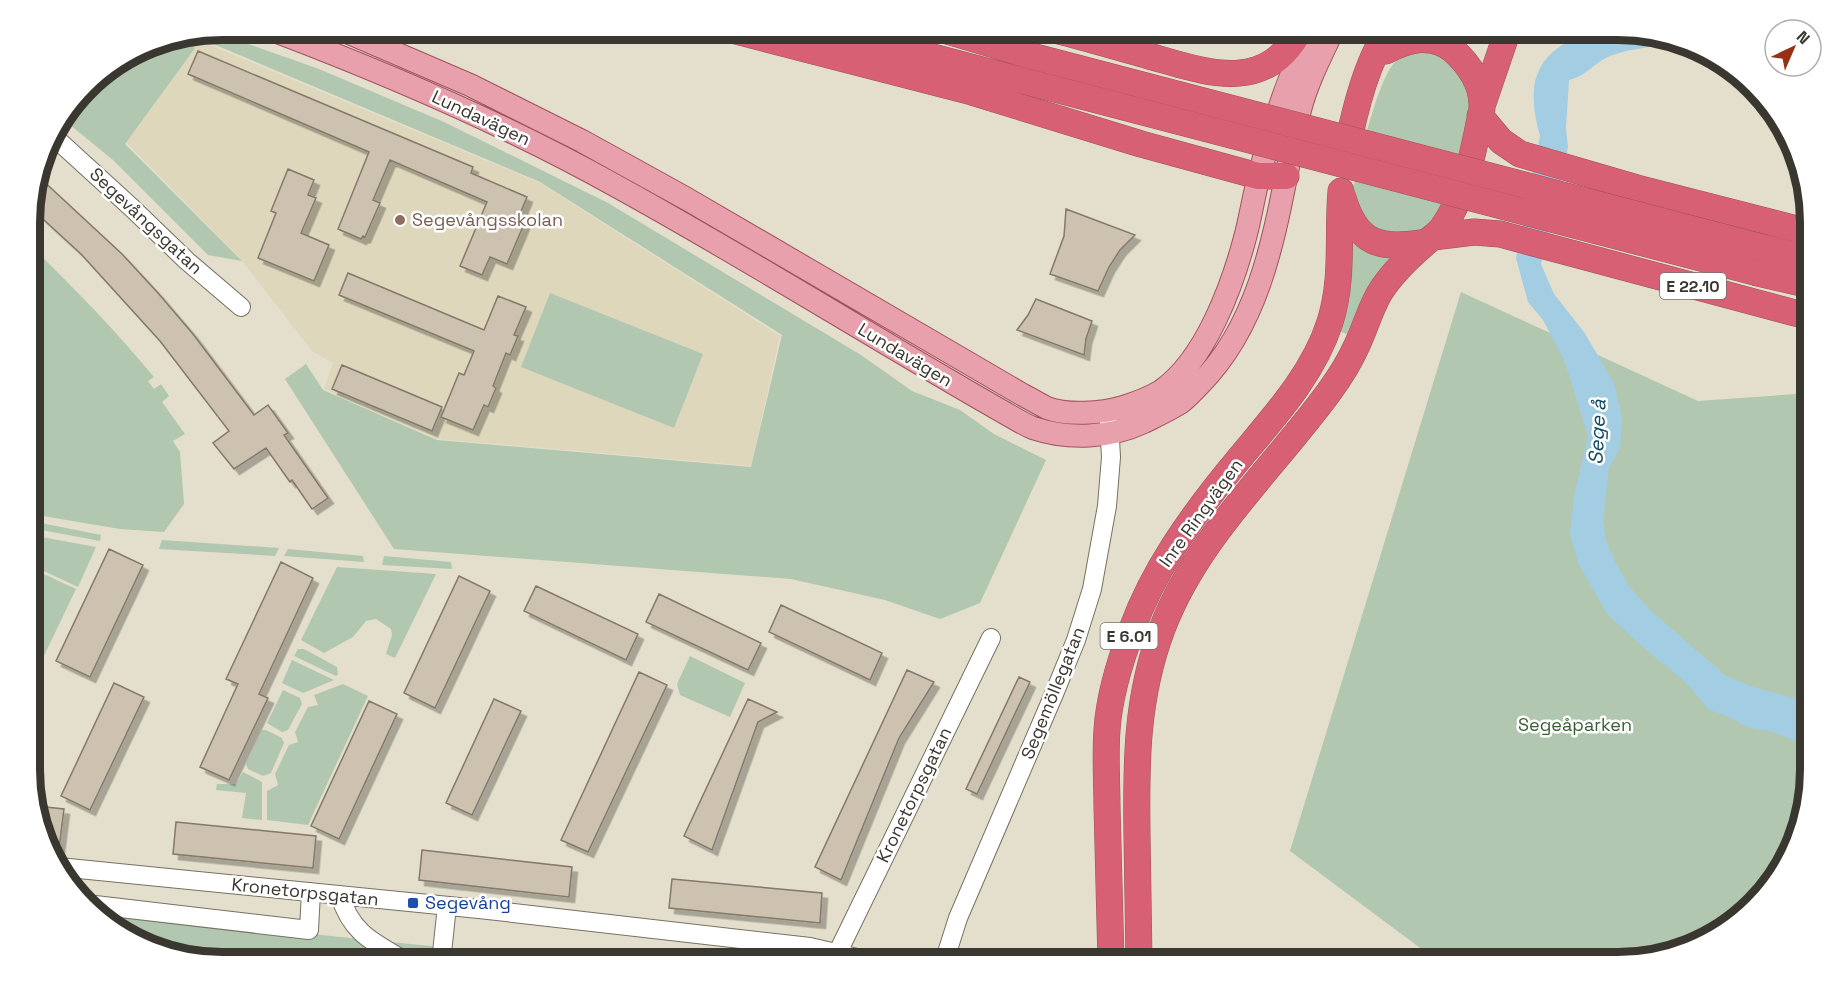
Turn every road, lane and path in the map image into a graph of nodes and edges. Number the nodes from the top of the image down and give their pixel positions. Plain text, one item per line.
1 (301, 41) edge
2 (368, 41) edge
3 (775, 41) edge
4 (873, 41) edge
5 (981, 41) edge
6 (1095, 41) edge
7 (1293, 41) edge
8 (1305, 41) edge
9 (1328, 41) edge
10 (1384, 41) edge
11 (1430, 41) edge
12 (1504, 41) edge
13 (1481, 112) junction
14 (60, 142) edge
15 (1258, 177) junction
16 (1286, 177) junction
17 (1341, 191) junction
18 (1800, 230) edge
19 (1430, 239) junction
20 (1800, 257) edge
21 (1800, 283) edge
22 (241, 307) dead end
23 (1800, 314) edge
24 (1109, 422) junction
25 (991, 638) dead end
26 (69, 868) edge
27 (311, 892) junction
28 (340, 895) junction
29 (103, 906) edge
30 (447, 906) junction
31 (947, 951) edge
32 (1111, 951) edge
33 (1139, 951) edge
34 (390, 952) edge
35 (442, 952) edge
36 (822, 952) edge
37 (839, 952) edge

1 - 24 main road, Lundavägen
2 - 24 main road, Lundavägen
3 - 15 highway
4 - 21 highway, bridge
5 - 20 highway, bridge
6 - 7 highway
8 - 15 main road, Lundavägen
9 - 16 main road, Lundavägen
10 - 17 highway
11 - 13 highway
12 - 13 highway
13 - 18 highway
13 - 19 highway
14 - 22 street, Segevångsgatan
15 - 16 highway
15 - 24 main road, Lundavägen
16 - 24 main road, Lundavägen
17 - 19 highway
17 - 32 highway, Inre Ringvägen / E 6.01
19 - 23 highway, E 22.10
19 - 33 highway, Inre Ringvägen / E 6.01
24 - 31 street, Segemöllegatan
25 - 37 street, Kronetorpsgatan
26 - 27 street, Kronetorpsgatan
27 - 28 street, Kronetorpsgatan
27 - 29 street
28 - 30 street, Kronetorpsgatan
28 - 34 street
30 - 35 street
30 - 36 street, Kronetorpsgatan

